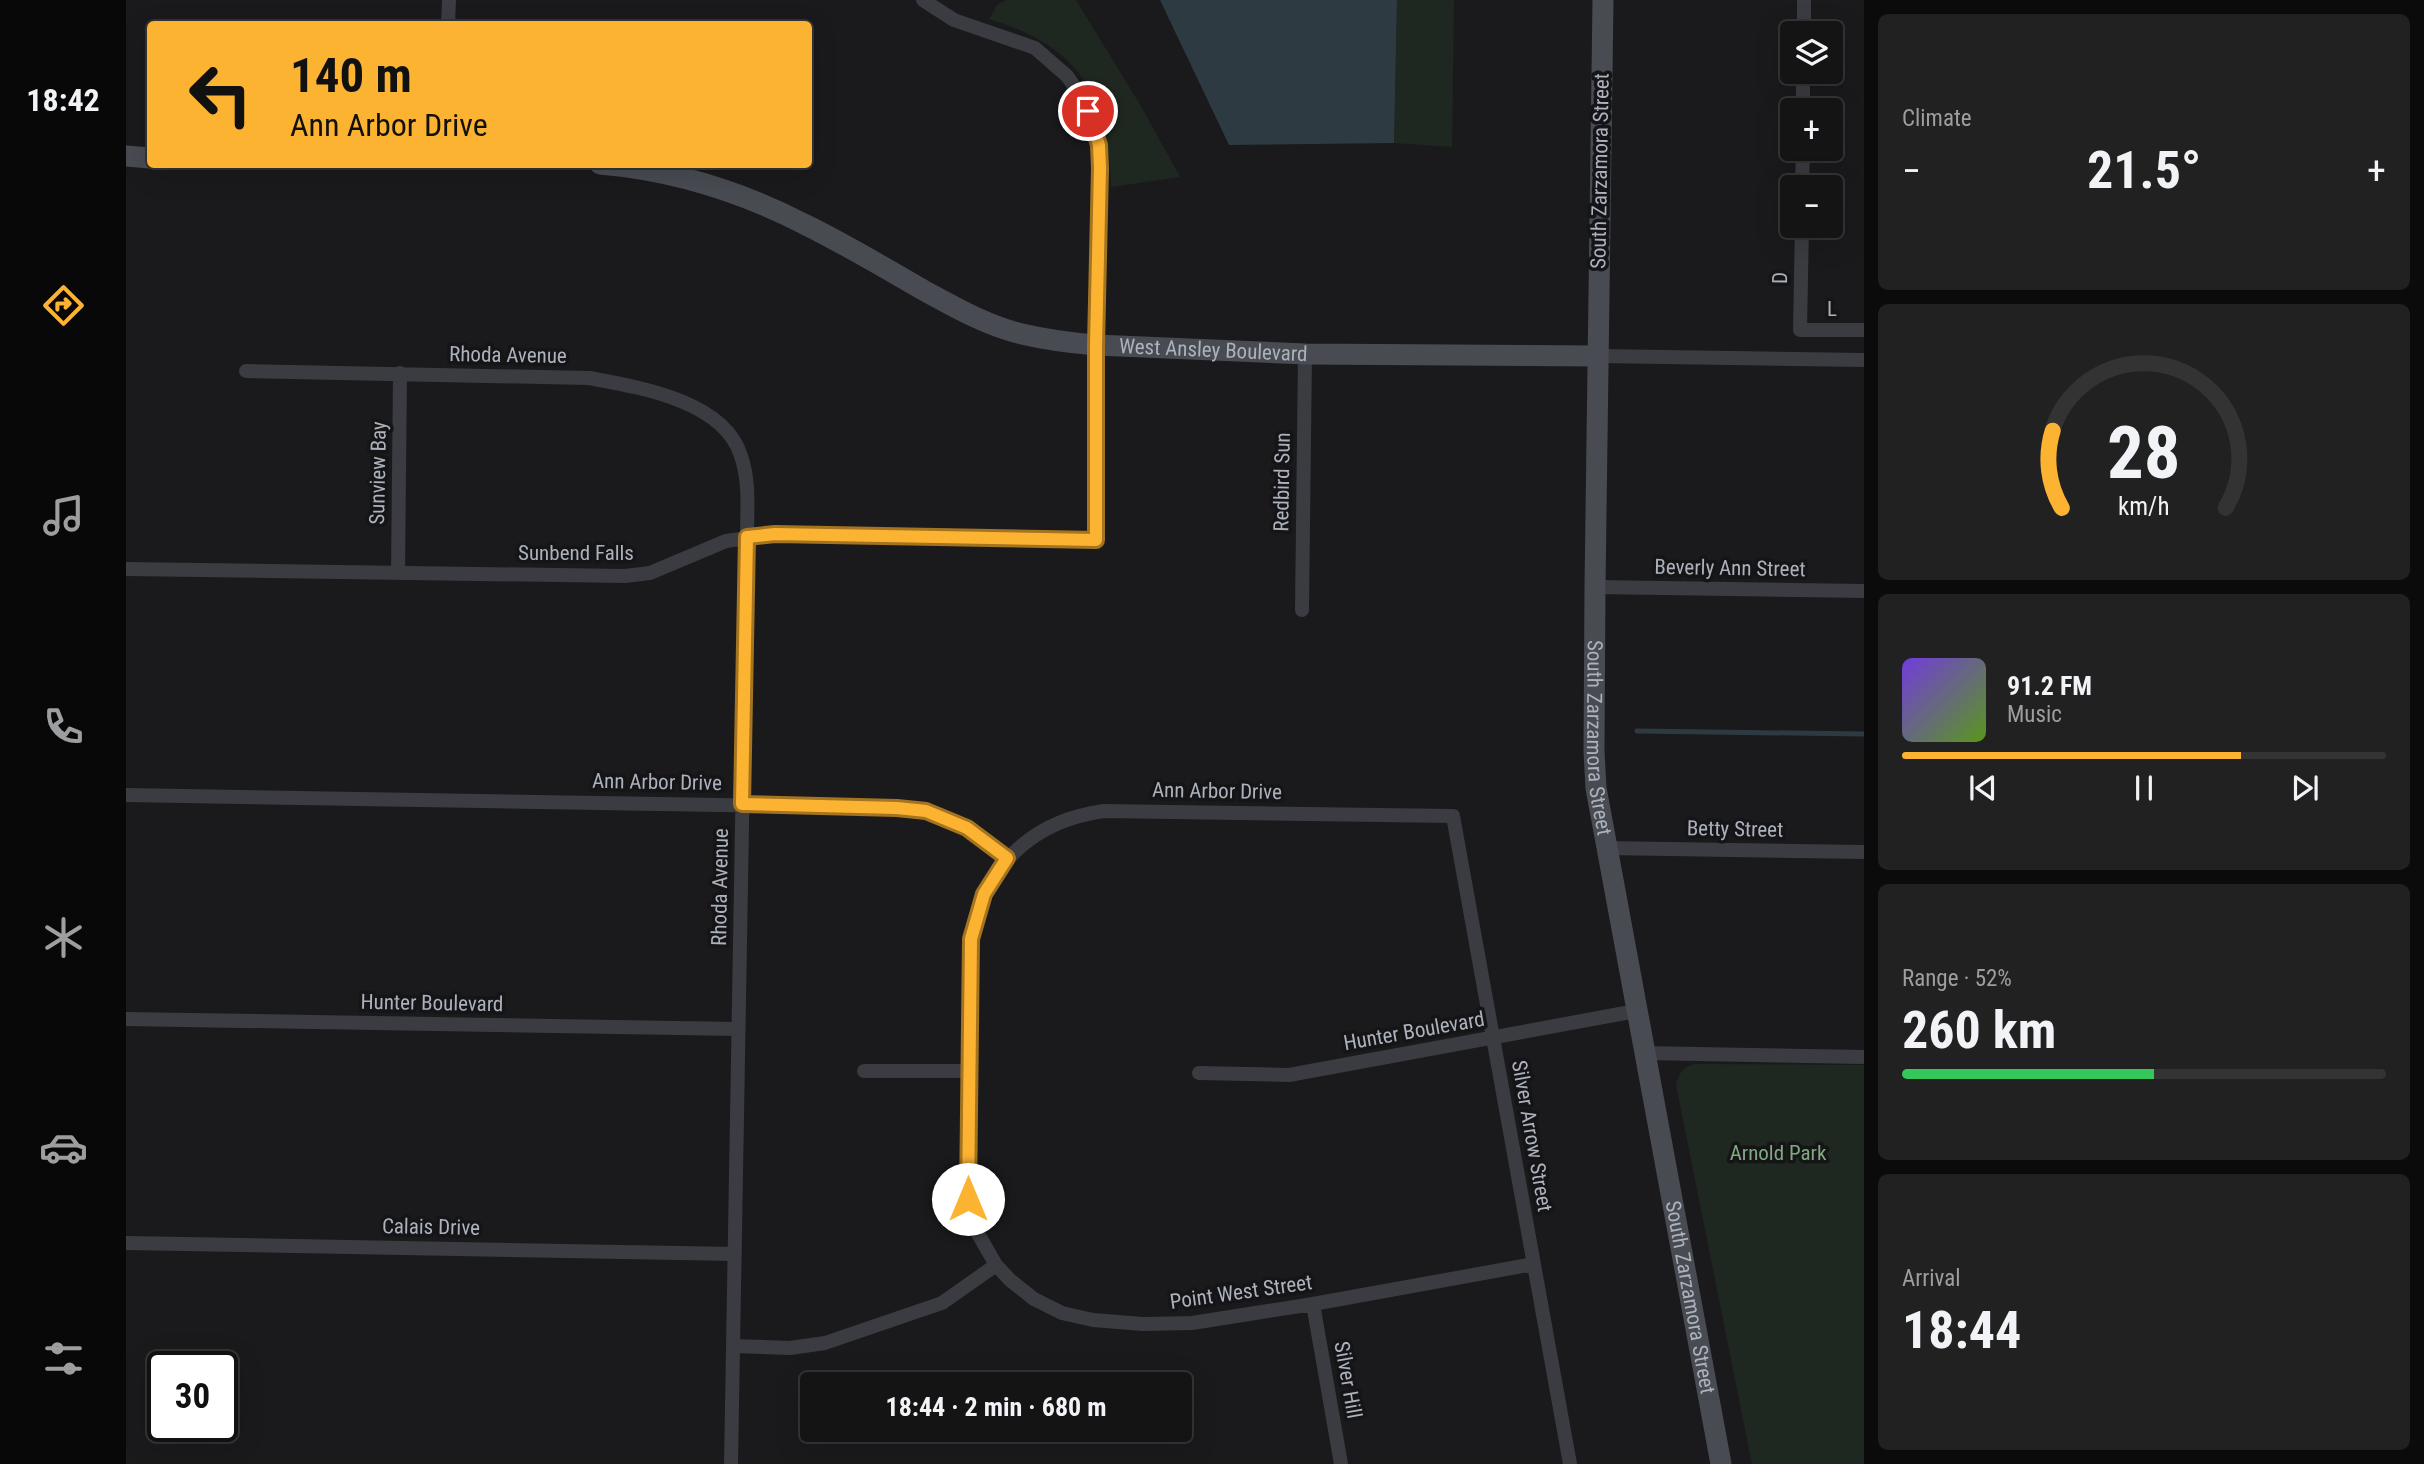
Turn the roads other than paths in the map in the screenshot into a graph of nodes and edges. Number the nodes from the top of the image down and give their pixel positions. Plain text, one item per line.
1 (449, 0) edge
2 (923, 0) edge
3 (1602, 0) edge
4 (1804, 0) edge
5 (448, 21) edge
6 (1804, 21) edge
7 (126, 156) edge
8 (147, 158) edge
9 (640, 168) edge
10 (1802, 238) edge
11 (1800, 330) joint
12 (1864, 330) edge
13 (1096, 345) junction
14 (1305, 354) junction
15 (1598, 356) junction
16 (1864, 360) edge
17 (246, 371) dead end
18 (400, 373) junction
19 (747, 537) junction
20 (126, 569) edge
21 (398, 573) junction
22 (1595, 587) junction
23 (1864, 591) edge
24 (1302, 610) dead end
25 (126, 795) edge
26 (742, 804) junction
27 (1453, 816) joint
28 (1606, 848) junction
29 (1864, 852) edge
30 (1007, 858) junction
31 (1636, 1011) junction
32 (126, 1019) edge
33 (738, 1029) junction
34 (1493, 1038) junction
35 (1644, 1053) junction
36 (1864, 1057) edge
37 (864, 1071) dead end
38 (968, 1071) junction
39 (1199, 1073) dead end
40 (126, 1243) edge
41 (735, 1254) junction
42 (1534, 1264) junction
43 (996, 1265) junction
44 (1313, 1304) junction
45 (734, 1346) junction
46 (731, 1464) edge
47 (1341, 1464) edge
48 (1570, 1464) edge
49 (1721, 1464) edge

1 - 5 street
2 - 13 street, Sunbend Falls
3 - 15 main road, South Zarzamora Street
4 - 6 street
7 - 8 main road
9 - 13 main road, West Ansley Boulevard
10 - 11 street, D
11 - 12 street, L
13 - 14 main road, West Ansley Boulevard
13 - 19 street, Sunbend Falls
14 - 15 main road, West Ansley Boulevard
14 - 24 street, Redbird Sun
15 - 16 street, West Ansley Boulevard
15 - 22 main road, South Zarzamora Street
17 - 18 street, Rhoda Avenue
18 - 19 street, Rhoda Avenue
18 - 21 street, Sunview Bay
19 - 21 street, Sunbend Falls
19 - 26 street, Rhoda Avenue
20 - 21 street, Sunbend Falls
22 - 23 street, Beverly Ann Street
22 - 28 main road, South Zarzamora Street
25 - 26 street, Ann Arbor Drive
26 - 30 street, Ann Arbor Drive
26 - 33 street, Rhoda Avenue
27 - 30 street, Ann Arbor Drive
27 - 34 street, Silver Arrow Street
28 - 29 street, Betty Street
28 - 31 main road, South Zarzamora Street
30 - 38 street, Point West Street
31 - 34 street, Hunter Boulevard
31 - 35 main road, South Zarzamora Street
32 - 33 street, Hunter Boulevard
33 - 41 street, Rhoda Avenue
34 - 39 street, Hunter Boulevard
34 - 42 street, Silver Arrow Street
35 - 36 street
35 - 49 main road, South Zarzamora Street
37 - 38 street
38 - 43 street, Point West Street
40 - 41 street, Calais Drive
41 - 45 street, Rhoda Avenue
42 - 44 street, Point West Street
42 - 48 street, Silver Arrow Street
43 - 44 street, Point West Street
43 - 45 street
44 - 47 street, Silver Hill
45 - 46 street, Rhoda Avenue

